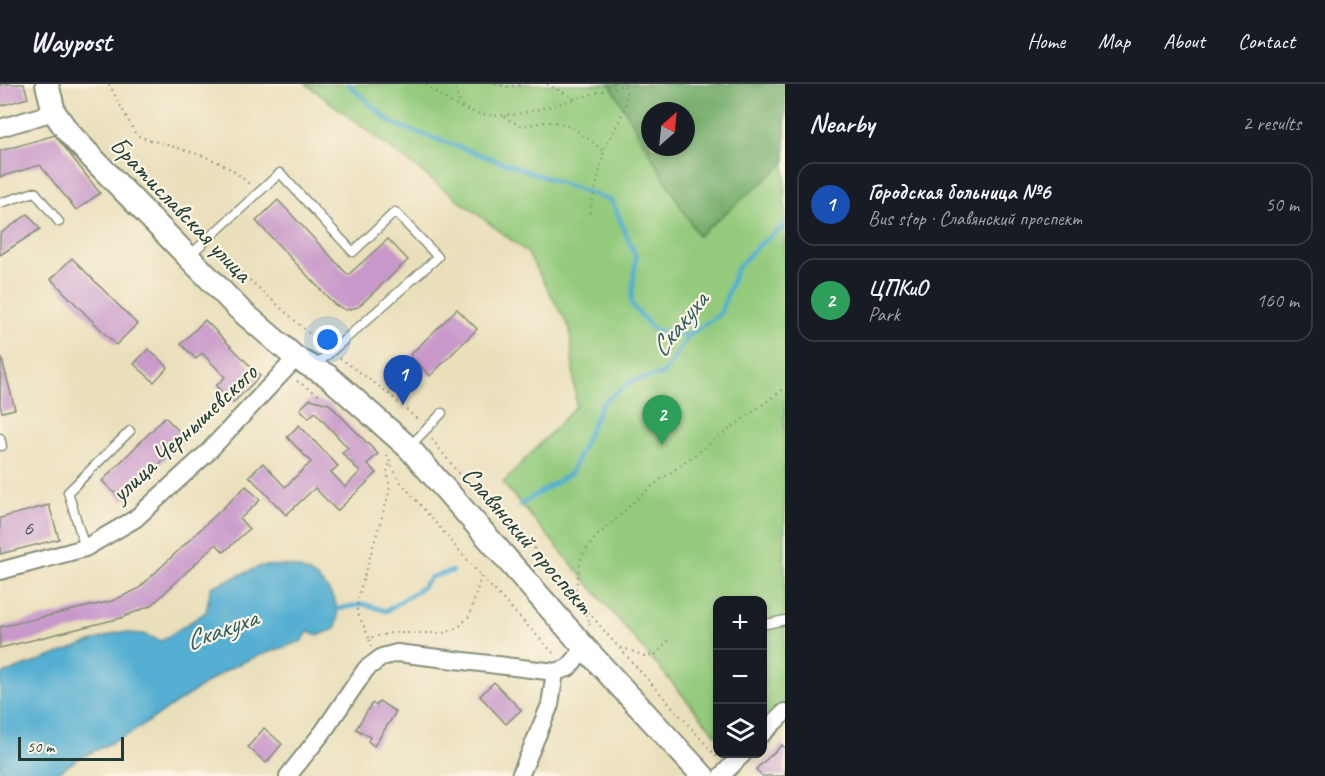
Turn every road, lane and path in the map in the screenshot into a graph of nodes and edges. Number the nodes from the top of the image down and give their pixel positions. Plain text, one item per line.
1 (47, 84) edge
2 (109, 84) edge
3 (426, 84) edge
4 (452, 84) edge
5 (495, 84) edge
6 (525, 84) edge
7 (547, 84) edge
8 (625, 84) edge
9 (574, 99) junction
10 (463, 109) junction
11 (54, 112) junction
12 (504, 116) junction
13 (0, 128) edge
14 (604, 150) junction
15 (258, 193) junction
16 (0, 203) edge
17 (590, 213) dead end
18 (59, 222) dead end
19 (187, 258) junction
20 (298, 367) junction
21 (785, 388) edge
22 (328, 401) dead end
23 (442, 413) dead end
24 (130, 431) dead end
25 (383, 451) dead end
26 (400, 453) junction
27 (444, 454) dead end
28 (85, 548) junction
29 (0, 571) edge
30 (481, 576) junction
31 (575, 594) junction
32 (785, 620) edge
33 (767, 624) edge
34 (369, 638) junction
35 (669, 639) dead end
36 (581, 644) junction
37 (618, 646) junction
38 (374, 662) junction
39 (562, 670) junction
40 (785, 712) edge
41 (767, 729) edge
42 (738, 758) edge
43 (724, 772) edge
44 (288, 776) edge
45 (520, 776) edge
46 (703, 776) edge

1 - 11 street, Братиславская улица
2 - 15 path
3 - 10 path
4 - 10 path
5 - 6 path
7 - 9 path
8 - 9 path
8 - 14 path
9 - 12 path
10 - 12 path
11 - 13 street
11 - 19 street, Братиславская улица
12 - 14 path
14 - 17 path
15 - 19 lane
15 - 20 lane
16 - 18 lane
19 - 20 street, Братиславская улица
20 - 22 path
20 - 26 street, Славянский проспект
20 - 28 street, улица Чернышевского
21 - 31 path
23 - 26 lane
24 - 28 lane
25 - 26 path
26 - 30 path
26 - 34 path
26 - 36 street, Славянский проспект
27 - 31 path
28 - 29 street, улица Чернышевского
30 - 34 path
30 - 39 path
31 - 36 path
31 - 37 path
32 - 33 lane
34 - 38 path
35 - 37 path
36 - 37 path
36 - 39 street
36 - 46 street, Славянский проспект
37 - 43 path
38 - 39 street
38 - 44 street
39 - 45 street
40 - 41 street
42 - 43 street

